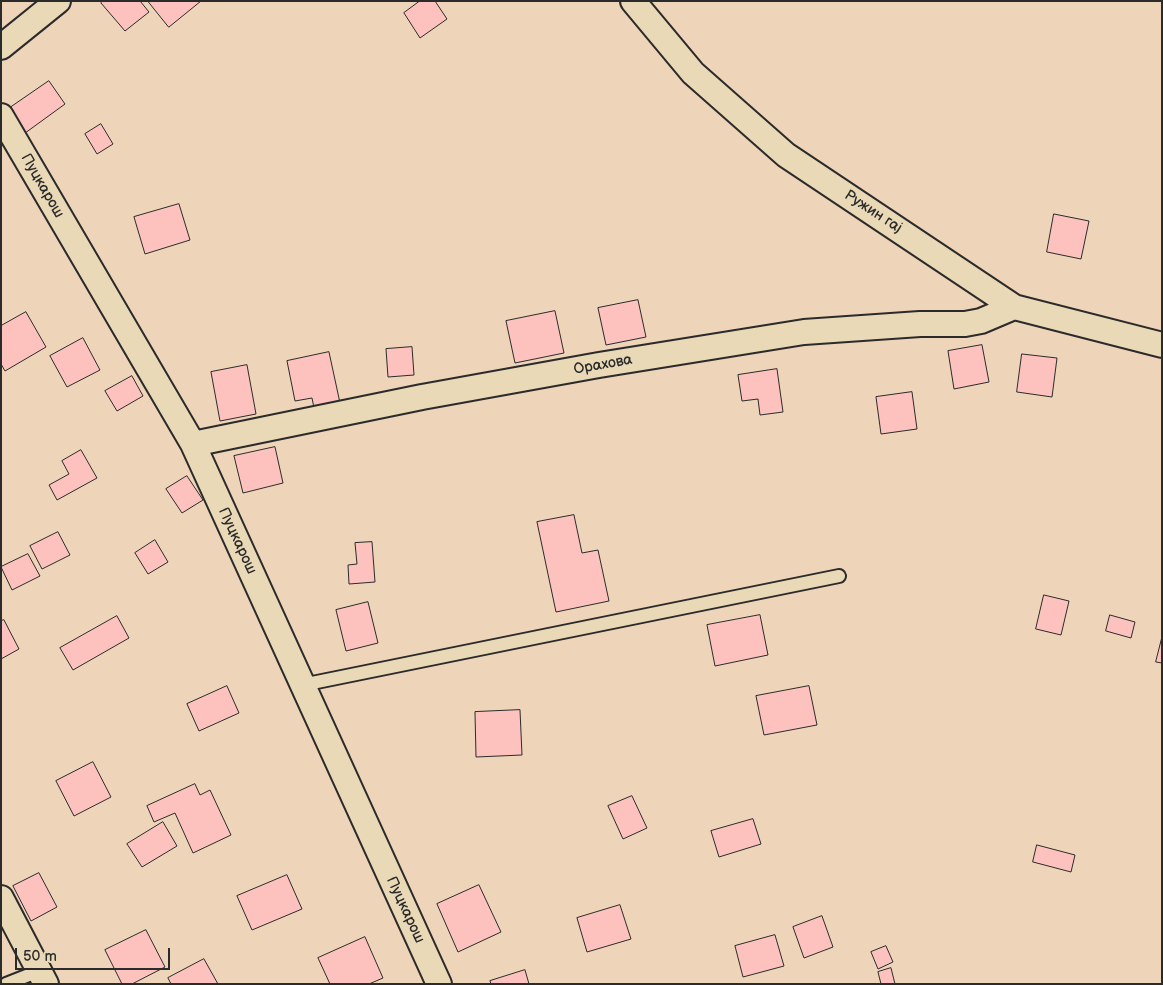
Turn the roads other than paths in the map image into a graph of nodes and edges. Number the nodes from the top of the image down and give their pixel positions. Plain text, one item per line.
1 (58, 1) edge
2 (632, 1) edge
3 (1, 46) edge
4 (1, 116) edge
5 (1014, 307) junction
6 (1162, 345) edge
7 (193, 444) junction
8 (839, 576) dead end
9 (302, 685) junction
10 (1, 898) edge
11 (43, 977) edge
12 (6, 984) edge
13 (439, 984) edge

1 - 3 street
2 - 5 street, Ружин гај
4 - 7 street, Пуцкарош
5 - 6 street, Ружин гај
5 - 7 street, Орахова
7 - 9 street, Пуцкарош
8 - 9 lane
9 - 13 street, Пуцкарош
10 - 11 street
11 - 12 lane

